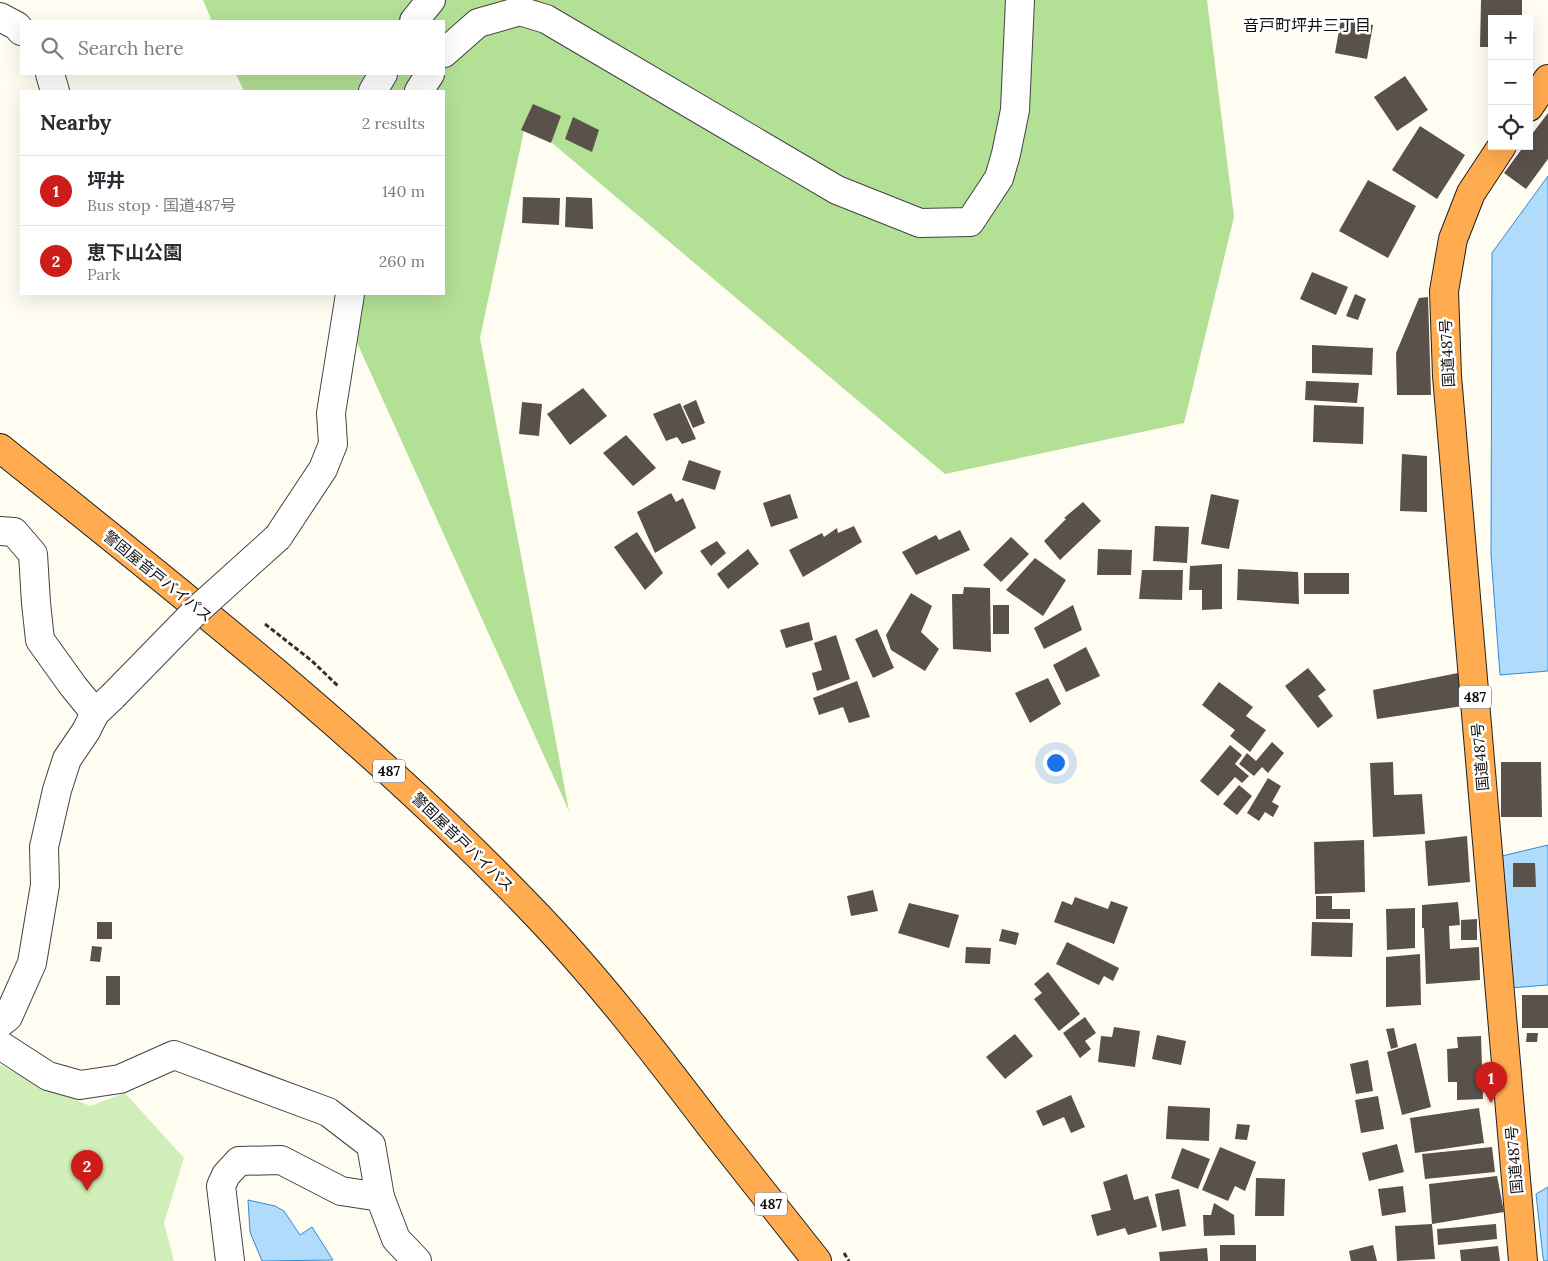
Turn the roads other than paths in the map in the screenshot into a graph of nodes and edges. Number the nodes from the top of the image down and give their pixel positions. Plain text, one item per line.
1 (431, 0) edge
2 (1020, 0) edge
3 (538, 10) edge
4 (0, 17) edge
5 (415, 20) edge
6 (20, 30) edge
7 (445, 51) edge
8 (50, 75) edge
9 (382, 75) edge
10 (429, 75) edge
11 (1548, 79) edge
12 (54, 90) edge
13 (374, 90) edge
14 (420, 90) edge
15 (1530, 105) edge
16 (1499, 150) edge
17 (350, 295) edge
18 (0, 448) edge
19 (0, 531) edge
20 (104, 705) junction
21 (0, 1023) edge
22 (0, 1045) edge
23 (380, 1197) junction
24 (230, 1261) edge
25 (417, 1261) edge
26 (817, 1261) edge
27 (1524, 1261) edge

1 - 5 street
2 - 3 street
3 - 7 street
4 - 6 street
8 - 12 street
9 - 13 street
10 - 14 street
11 - 15 highway
16 - 27 highway, 国道487号 / 487
17 - 20 street, bridge
18 - 26 highway, 警固屋音戸バイパス / 487
19 - 20 street
20 - 21 street
22 - 23 street
23 - 24 street
23 - 25 street

